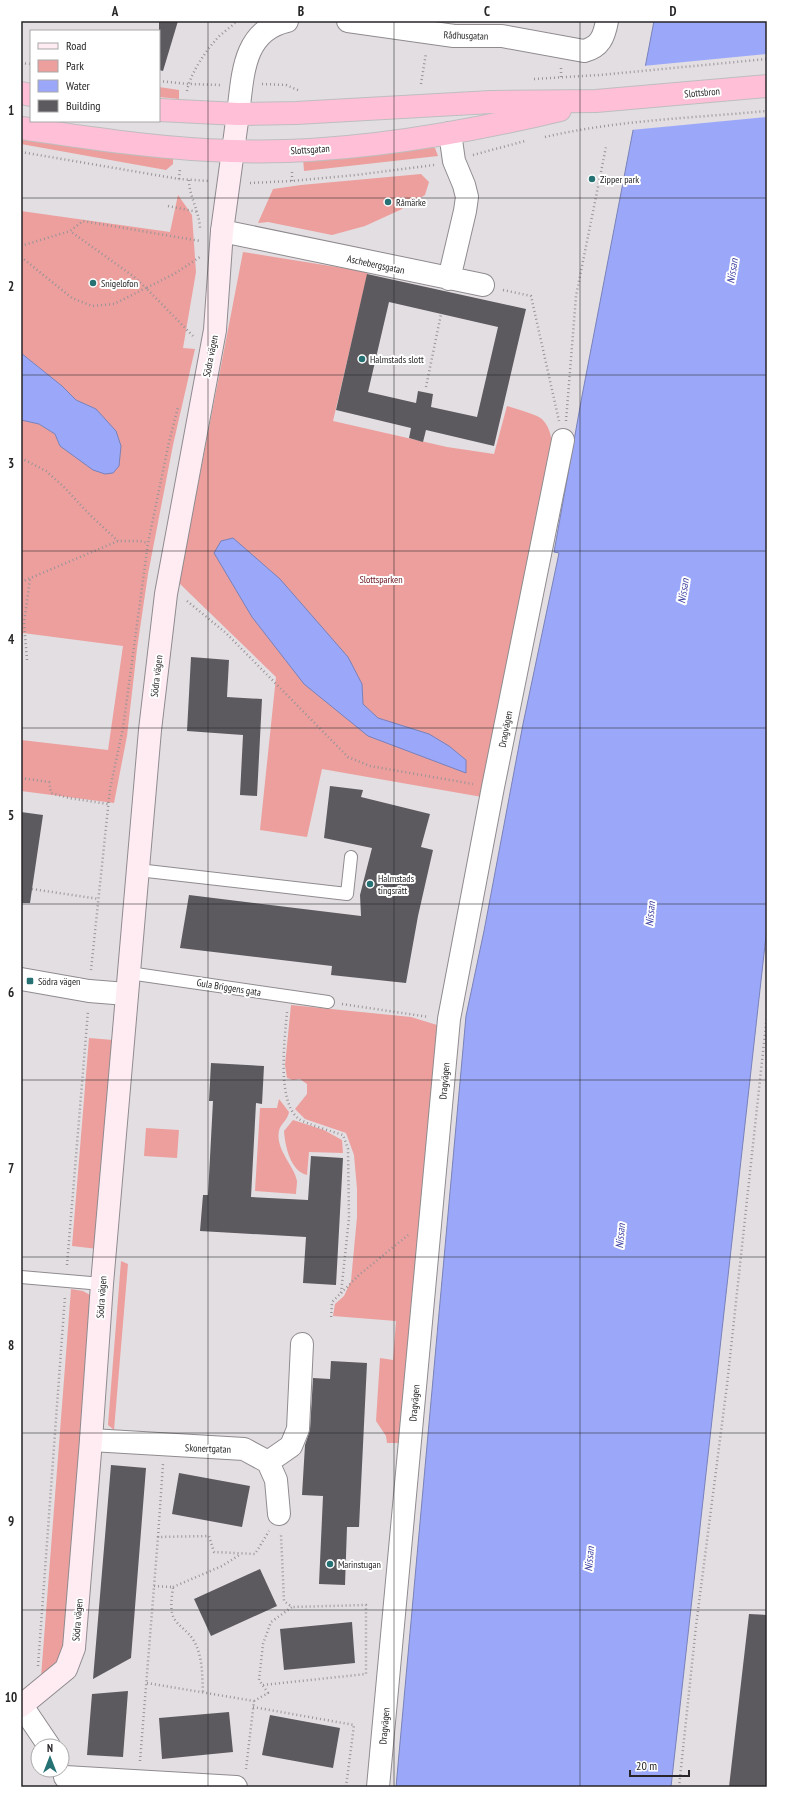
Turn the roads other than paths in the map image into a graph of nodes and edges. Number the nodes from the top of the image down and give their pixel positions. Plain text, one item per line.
1 (283, 21) edge
2 (348, 21) edge
3 (607, 21) edge
4 (422, 26) edge
5 (767, 86) edge
6 (636, 98) joint
7 (596, 101) junction
8 (160, 110) edge
9 (238, 114) junction
10 (21, 128) edge
11 (450, 133) junction
12 (232, 151) junction
13 (222, 231) junction
14 (449, 279) junction
15 (482, 285) road end
16 (563, 440) road end
17 (351, 857) dead end
18 (138, 870) junction
19 (21, 979) edge
20 (128, 984) junction
21 (328, 1002) road end
22 (21, 1276) edge
23 (102, 1284) junction
24 (302, 1344) dead end
25 (91, 1440) junction
26 (268, 1462) junction
27 (279, 1514) road end
28 (22, 1706) edge
29 (44, 1738) edge
30 (70, 1776) edge
31 (241, 1780) edge
32 (378, 1787) edge

1 - 9 street
2 - 4 street, Rådhusgatan
3 - 4 street, Rådhusgatan
5 - 6 highway, Slottsbron
6 - 7 highway, Slottsgatan
7 - 9 highway, Slottsgatan
7 - 11 highway, Slottsgatan
8 - 9 highway, Slottsgatan
9 - 12 street, Södra vägen
10 - 12 highway, Slottsgatan
11 - 12 highway, Slottsgatan
11 - 14 street
12 - 13 street, Södra vägen
13 - 14 street, Aschebergsgatan
13 - 18 street, Södra vägen
14 - 15 street, Aschebergsgatan
16 - 32 street, Dragvägen
17 - 18 lane
18 - 20 street, Södra vägen
19 - 20 street
20 - 21 lane, Gula Briggens gata
20 - 23 street, Södra vägen
22 - 23 lane
23 - 25 street, Södra vägen
24 - 26 street
25 - 26 street, Skonertgatan
25 - 28 street, Södra vägen
26 - 27 street
28 - 29 street
30 - 31 street

